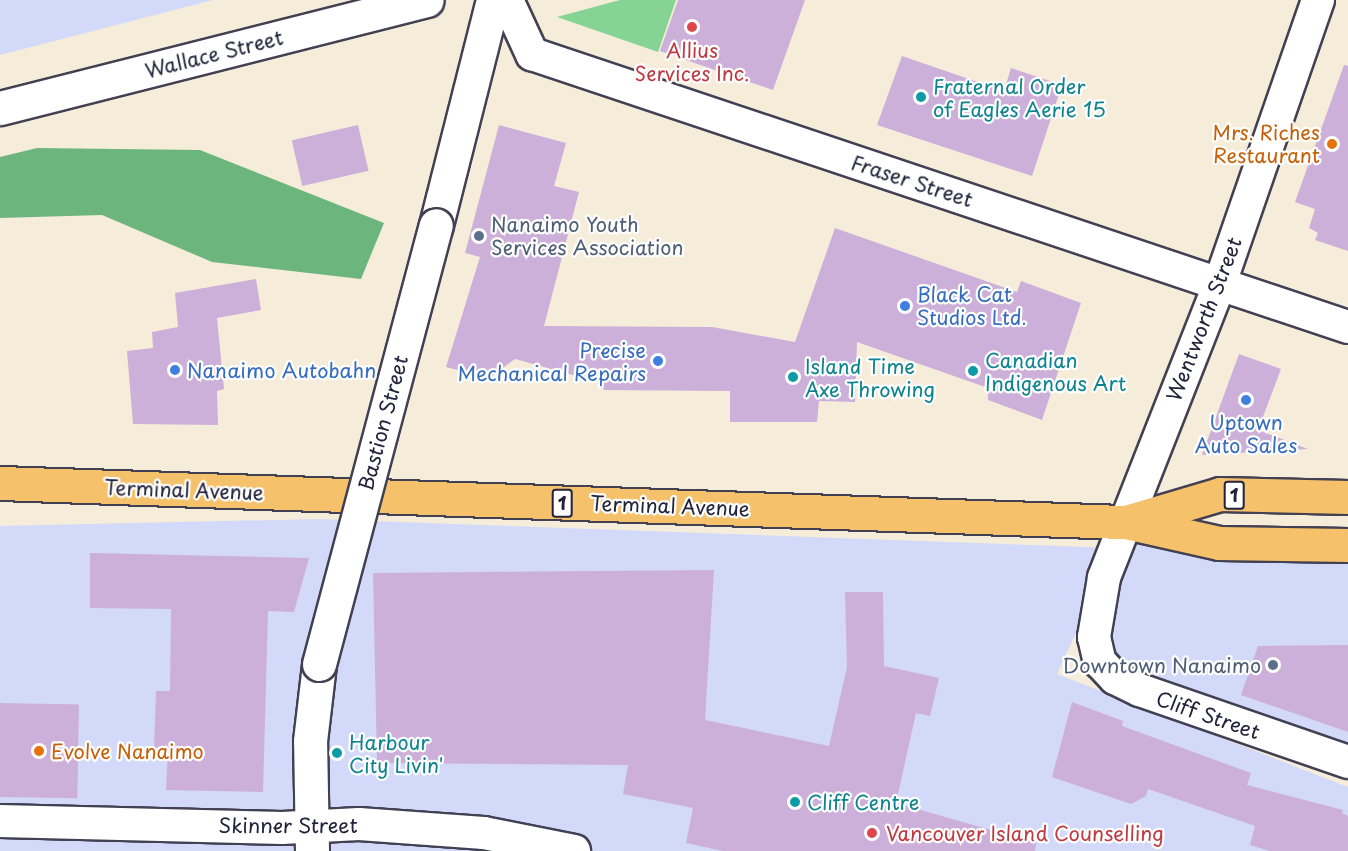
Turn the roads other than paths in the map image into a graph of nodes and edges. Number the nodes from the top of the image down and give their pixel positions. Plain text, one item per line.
1 (427, 0) edge
2 (493, 0) edge
3 (507, 0) edge
4 (1318, 0) edge
5 (0, 108) edge
6 (1220, 283) junction
7 (1348, 327) edge
8 (0, 483) edge
9 (1348, 497) edge
10 (1125, 522) junction
11 (1348, 544) edge
12 (1094, 638) joint
13 (1348, 762) edge
14 (0, 821) edge
15 (312, 839) edge
16 (574, 851) edge

1 - 5 street, Wallace Street
2 - 15 street, Bastion Street, bridge
3 - 6 street, Fraser Street
4 - 6 street, Wentworth Street
6 - 7 street, Fraser Street
6 - 10 street, Wentworth Street
8 - 10 highway, Terminal Avenue / 1
9 - 10 highway, Terminal Avenue / 1
10 - 11 highway, Terminal Avenue / 1
10 - 12 street, Wentworth Street
12 - 13 street, Cliff Street
14 - 15 street, Skinner Street
15 - 16 street, Skinner Street

